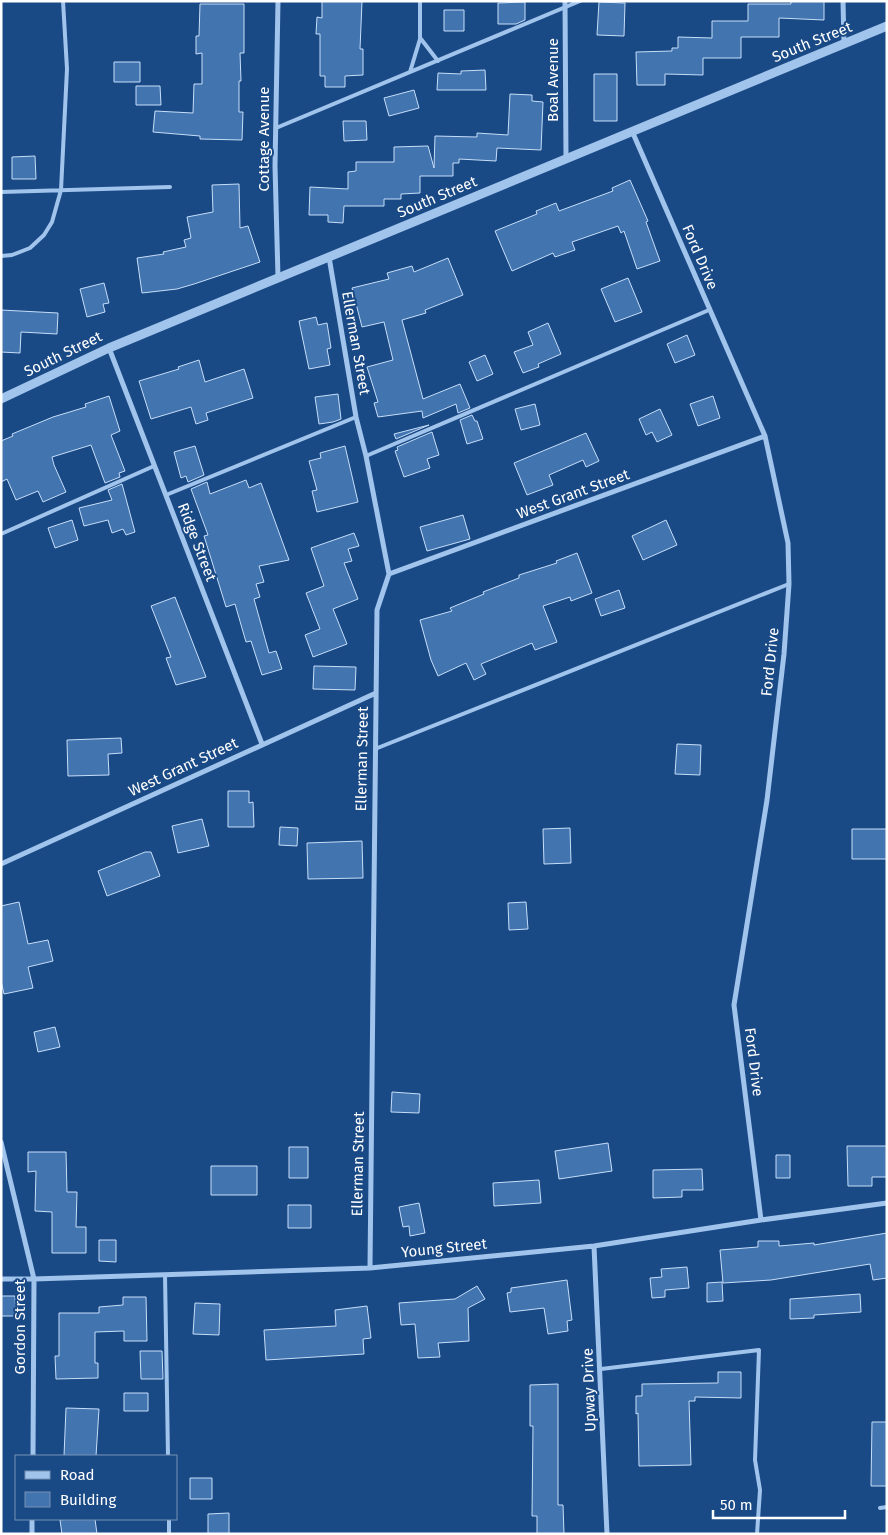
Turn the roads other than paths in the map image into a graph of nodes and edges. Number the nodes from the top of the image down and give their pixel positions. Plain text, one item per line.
1 (63, 1) edge
2 (278, 1) edge
3 (420, 1) edge
4 (565, 1) edge
5 (580, 1) edge
6 (843, 1) edge
7 (565, 8) junction
8 (887, 26) edge
9 (420, 39) junction
10 (844, 44) junction
11 (438, 61) junction
12 (410, 72) junction
13 (276, 128) junction
14 (632, 131) junction
15 (566, 158) junction
16 (170, 187) dead end
17 (61, 190) junction
18 (1, 192) edge
19 (1, 256) edge
20 (329, 257) junction
21 (278, 277) junction
22 (709, 310) junction
23 (109, 348) junction
24 (1, 399) edge
25 (356, 416) junction
26 (765, 436) junction
27 (366, 456) junction
28 (154, 466) junction
29 (166, 495) junction
30 (1, 534) edge
31 (389, 574) junction
32 (790, 584) junction
33 (376, 693) junction
34 (262, 744) junction
35 (375, 749) junction
36 (1, 864) edge
37 (1, 1142) edge
38 (887, 1203) edge
39 (761, 1220) junction
40 (594, 1246) junction
41 (370, 1268) junction
42 (165, 1275) junction
43 (1, 1278) edge
44 (34, 1279) junction
45 (601, 1369) junction
46 (32, 1455) edge
47 (168, 1455) edge
48 (880, 1508) dead end
49 (887, 1508) edge
50 (32, 1520) edge
51 (169, 1520) edge
52 (32, 1534) edge
53 (169, 1534) edge
54 (607, 1534) edge
55 (757, 1534) edge

1 - 17 lane
2 - 13 street, Cottage Avenue
3 - 9 lane
4 - 7 street, Boal Avenue
5 - 7 lane
6 - 10 street
7 - 11 lane
7 - 15 street, Boal Avenue
8 - 10 street, South Street
9 - 11 lane
9 - 12 lane
10 - 14 street, South Street
11 - 12 lane
12 - 13 lane
13 - 21 street, Cottage Avenue
14 - 15 street, South Street
14 - 22 street, Ford Drive
15 - 20 street, South Street
16 - 17 lane
17 - 18 lane
17 - 19 lane
20 - 21 street, South Street
20 - 25 street, Ellerman Street
21 - 23 street, South Street
22 - 26 street, Ford Drive
22 - 27 lane
23 - 24 street, South Street
23 - 28 street, Ridge Street
25 - 27 street, Ellerman Street
25 - 29 lane
26 - 31 street, West Grant Street
26 - 32 street, Ford Drive
27 - 31 street, Ellerman Street
28 - 29 street, Ridge Street
28 - 30 lane
29 - 34 street, Ridge Street
31 - 33 street, Ellerman Street
32 - 35 lane
32 - 39 street, Ford Drive
33 - 34 street, West Grant Street
33 - 35 street, Ellerman Street
34 - 36 street, West Grant Street
35 - 41 street, Ellerman Street
37 - 44 street, Gordon Street
38 - 39 street, Young Street
39 - 40 street, Young Street
40 - 41 street, Young Street
40 - 45 street, Upway Drive
41 - 42 street, Young Street
42 - 44 street, Young Street
42 - 47 lane
43 - 44 street, Young Street
44 - 46 street, Gordon Street
45 - 54 street, Upway Drive
45 - 55 lane
48 - 49 lane
50 - 52 street
51 - 53 lane

